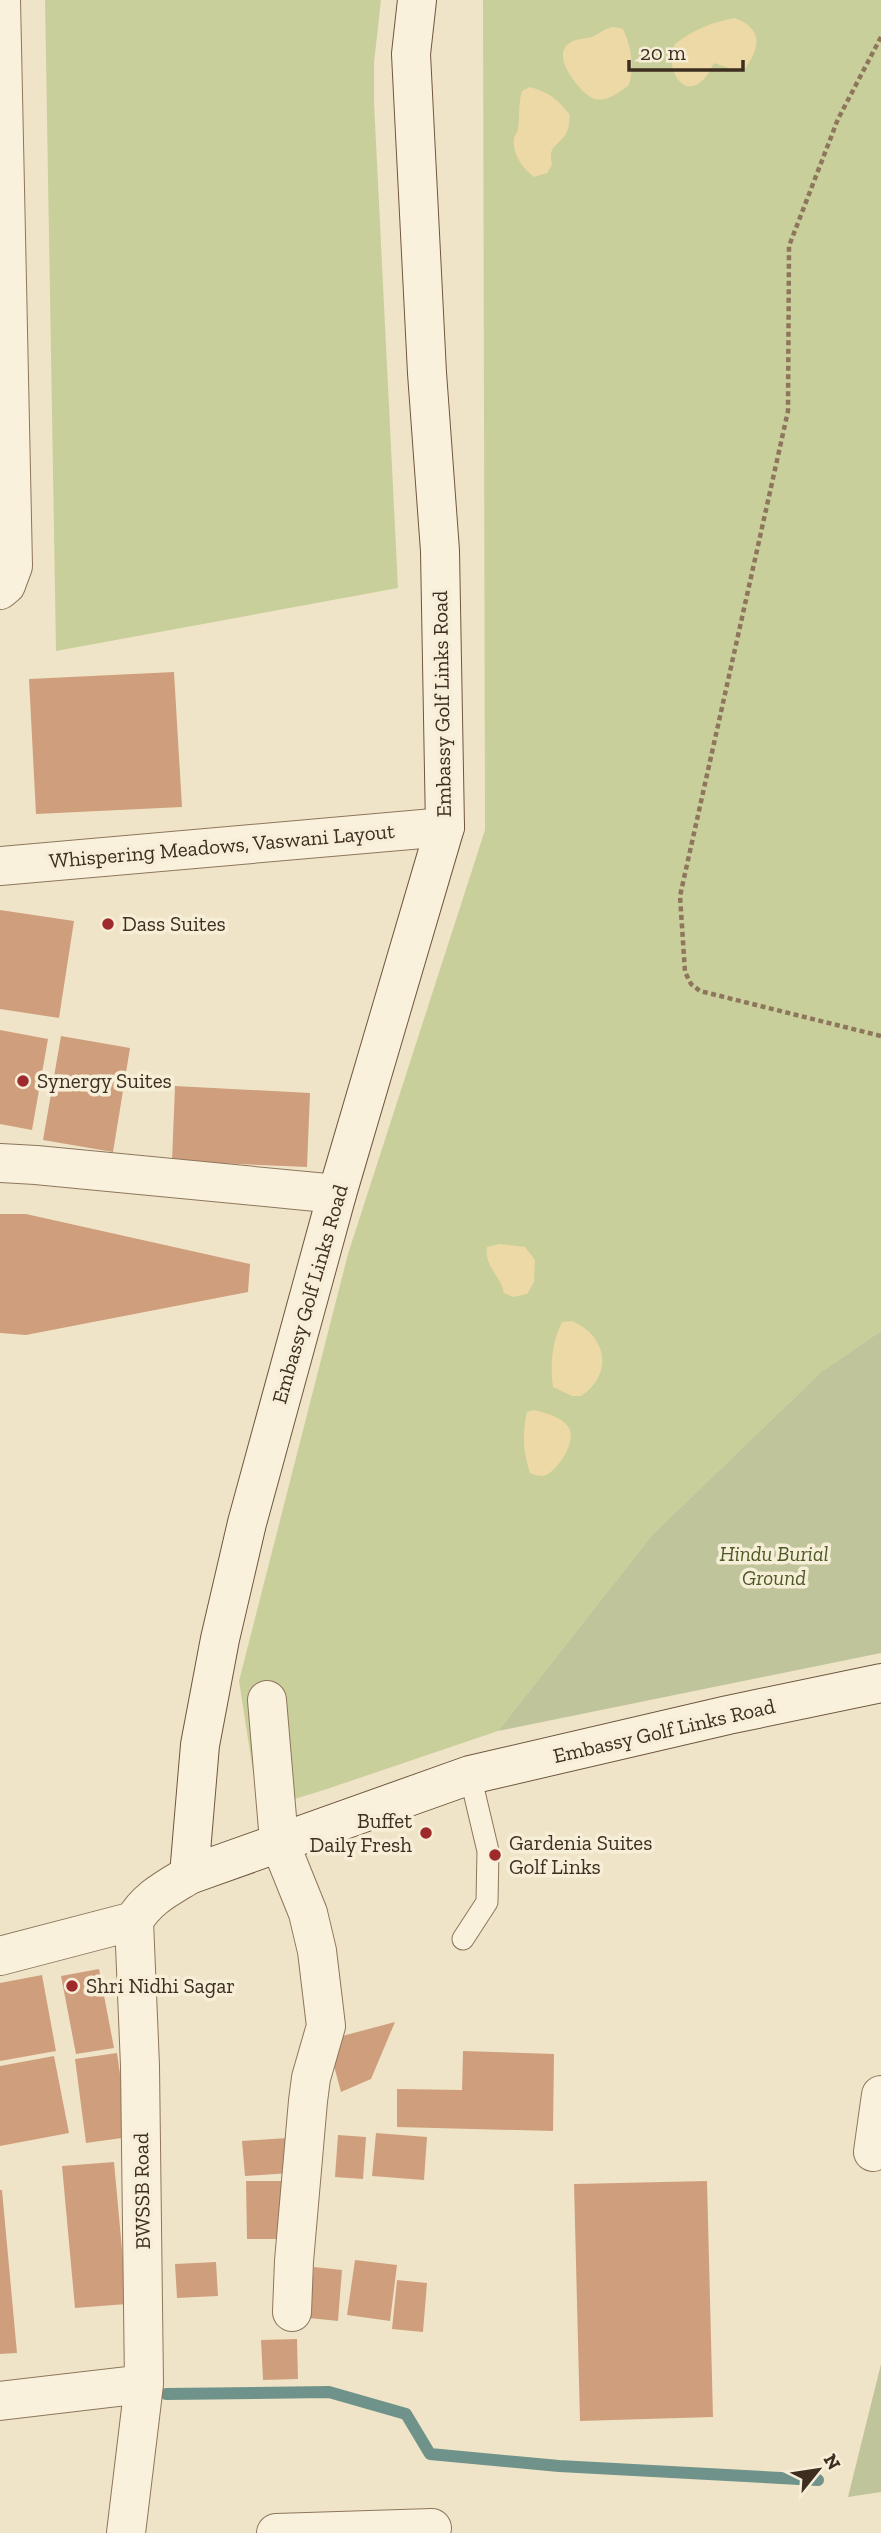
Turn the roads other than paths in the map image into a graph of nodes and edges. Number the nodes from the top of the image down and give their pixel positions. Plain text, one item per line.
1 (1, 0) edge
2 (417, 0) edge
3 (0, 590) edge
4 (445, 827) junction
5 (0, 866) edge
6 (0, 1163) edge
7 (337, 1194) junction
8 (881, 1684) edge
9 (267, 1700) dead end
10 (470, 1775) junction
11 (279, 1842) junction
12 (189, 1875) junction
13 (134, 1921) junction
14 (463, 1939) dead end
15 (0, 1956) edge
16 (881, 2095) edge
17 (873, 2152) dead end
18 (292, 2312) dead end
19 (144, 2384) junction
20 (0, 2401) edge
21 (432, 2528) dead end
22 (125, 2533) edge
23 (276, 2533) edge

1 - 3 street
2 - 4 street, Embassy Golf Links Road
4 - 5 street, Whispering Meadows, Vaswani Layout
4 - 7 street, Embassy Golf Links Road
6 - 7 street
7 - 12 street, Embassy Golf Links Road
8 - 10 street, Embassy Golf Links Road
9 - 11 street
10 - 11 street, Embassy Golf Links Road
10 - 14 lane
11 - 12 street, Embassy Golf Links Road
11 - 18 street
12 - 13 street
13 - 15 street
13 - 19 street, BWSSB Road
16 - 17 street
19 - 20 street
19 - 22 street, BWSSB Road
21 - 23 street

